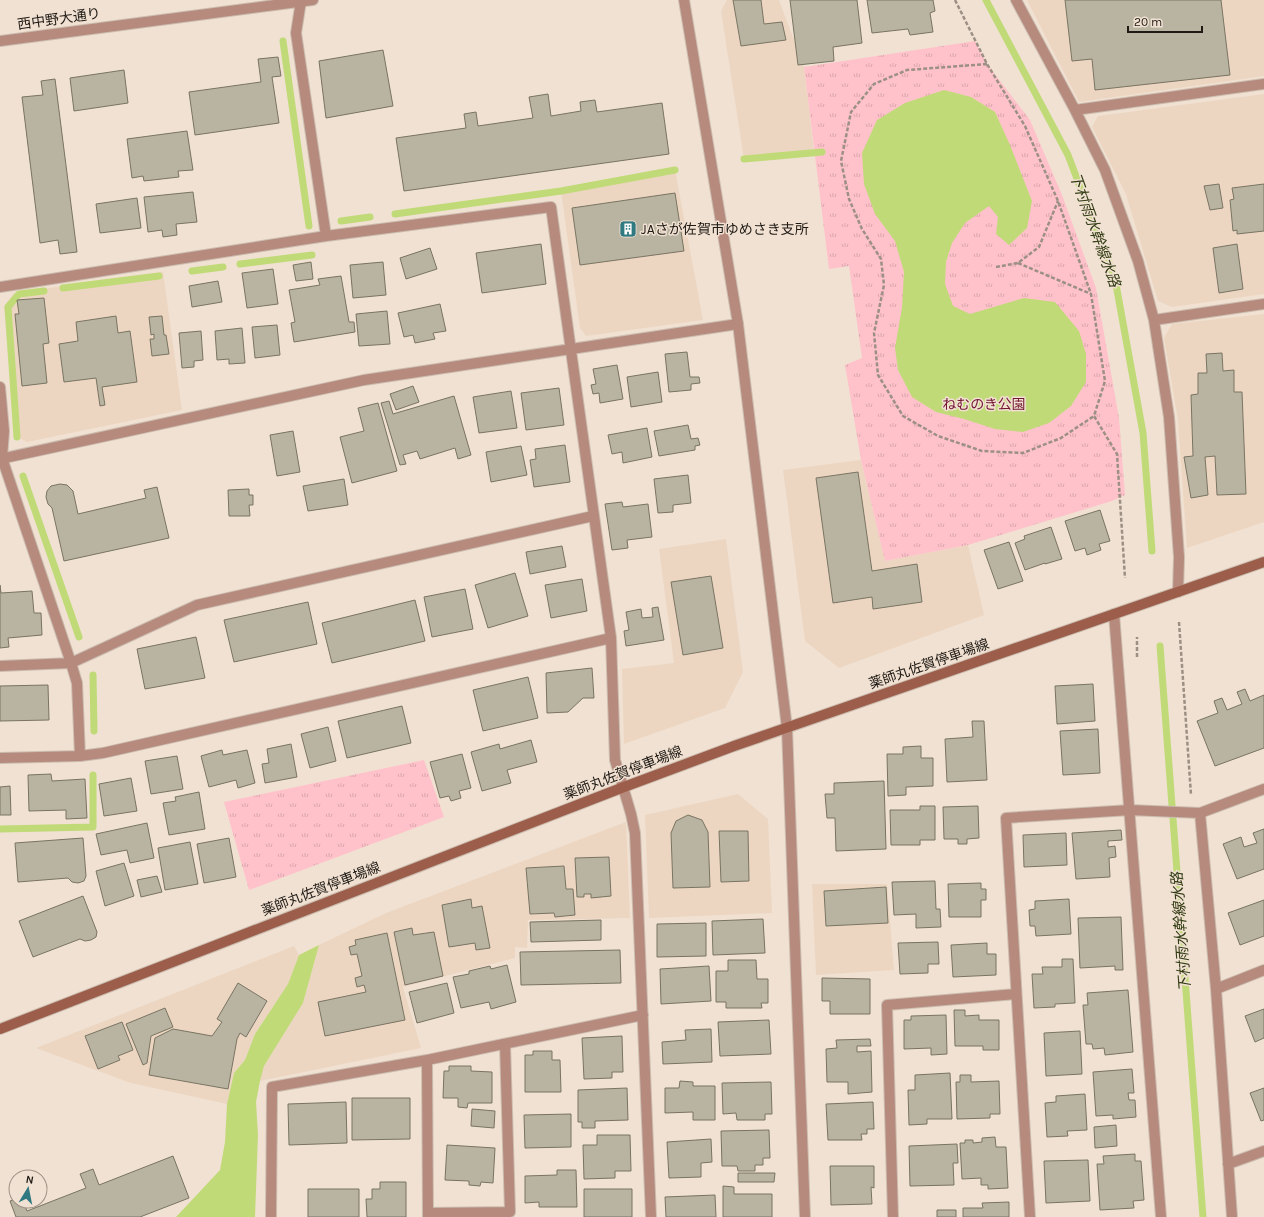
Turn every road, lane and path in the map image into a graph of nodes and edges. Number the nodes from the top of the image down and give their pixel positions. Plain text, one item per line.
1 (313, 0) edge
2 (684, 0) edge
3 (955, 0) edge
4 (1016, 0) edge
5 (301, 1) edge
6 (0, 41) edge
7 (987, 64) junction
8 (1264, 84) edge
9 (1075, 110) junction
10 (1058, 201) junction
11 (326, 236) junction
12 (1018, 263) junction
13 (996, 267) dead end
14 (0, 287) edge
15 (1091, 294) junction
16 (1264, 304) edge
17 (1154, 320) junction
18 (738, 324) junction
19 (570, 349) junction
20 (0, 387) edge
21 (1094, 416) junction
22 (1, 459) edge
23 (593, 516) junction
24 (1264, 562) edge
25 (1126, 578) dead end
26 (1178, 592) junction
27 (1114, 614) junction
28 (1179, 622) dead end
29 (611, 638) junction
30 (71, 663) junction
31 (0, 666) edge
32 (787, 728) junction
33 (80, 756) junction
34 (0, 758) edge
35 (624, 787) junction
36 (1264, 789) edge
37 (1130, 810) junction
38 (1200, 813) junction
39 (1264, 970) edge
40 (1216, 989) junction
41 (1016, 994) junction
42 (643, 1016) junction
43 (0, 1029) edge
44 (505, 1044) junction
45 (427, 1060) junction
46 (1264, 1151) edge
47 (1228, 1164) junction
48 (428, 1215) edge
49 (271, 1217) edge
50 (651, 1217) edge
51 (805, 1217) edge
52 (893, 1217) edge
53 (1030, 1217) edge
54 (1162, 1217) edge
55 (1232, 1217) edge

1 - 5 street, 西中野大通り
2 - 18 street
3 - 7 path
4 - 9 street
5 - 6 street, 西中野大通り
5 - 11 street
7 - 10 path
7 - 21 path
8 - 9 street
9 - 17 street
10 - 12 path
10 - 15 path
11 - 14 street
11 - 19 street
12 - 13 path
12 - 15 path
15 - 21 path
16 - 17 street
17 - 26 street
18 - 19 street
18 - 32 street
19 - 22 street
19 - 23 street
20 - 22 street
21 - 25 path
22 - 30 street
23 - 29 street
23 - 30 street
24 - 26 main road, 薬師丸佐賀停車場線
26 - 27 main road, 薬師丸佐賀停車場線
27 - 32 main road, 薬師丸佐賀停車場線
27 - 37 street
28 - 38 path
29 - 33 street
29 - 35 street
30 - 31 street
30 - 33 street
32 - 35 main road, 薬師丸佐賀停車場線
32 - 51 street
33 - 34 street
35 - 42 street
35 - 43 main road, 薬師丸佐賀停車場線
36 - 38 street
37 - 38 street
37 - 41 street
37 - 54 street
38 - 40 street
39 - 40 street
40 - 47 street
41 - 52 street
41 - 53 street
42 - 44 street
42 - 50 street
44 - 45 street
44 - 48 street
45 - 48 street
45 - 49 street
46 - 47 street
47 - 55 street

